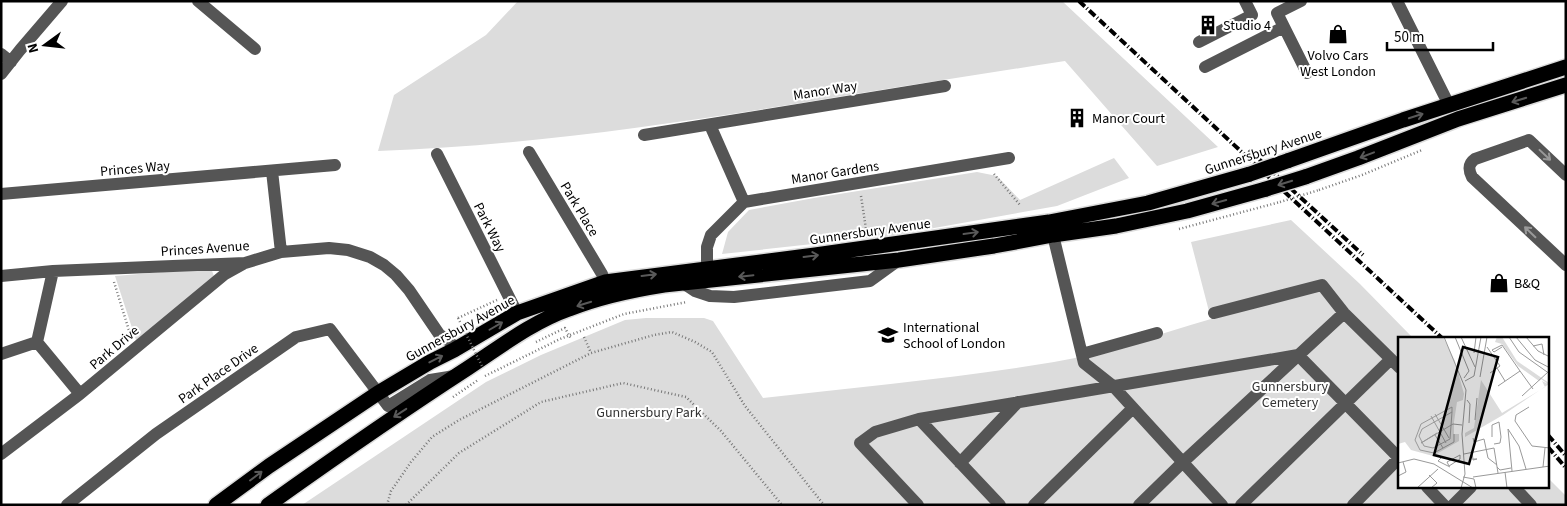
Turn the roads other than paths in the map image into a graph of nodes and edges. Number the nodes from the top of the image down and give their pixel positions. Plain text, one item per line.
1 (62, 1) edge
2 (198, 1) edge
3 (1245, 1) edge
4 (1301, 1) edge
5 (1399, 2) edge
6 (1284, 27) junction
7 (1199, 42) dead end
8 (255, 49) dead end
9 (6, 58) edge
10 (1566, 66) edge
11 (1205, 67) dead end
12 (1307, 73) dead end
13 (1, 74) edge
14 (1566, 85) edge
15 (945, 86) dead end
16 (1449, 105) junction
17 (710, 125) junction
18 (644, 135) dead end
19 (529, 152) dead end
20 (437, 154) dead end
21 (1009, 158) dead end
22 (335, 165) dead end
23 (272, 171) junction
24 (1566, 175) edge
25 (1, 194) edge
26 (744, 202) junction
27 (1053, 235) junction
28 (280, 252) junction
29 (899, 260) junction
30 (245, 263) junction
31 (1566, 265) edge
32 (707, 268) junction
33 (53, 271) junction
34 (1, 276) edge
35 (605, 282) junction
36 (683, 283) junction
37 (517, 313) junction
38 (1214, 313) dead end
39 (1344, 313) junction
40 (1157, 333) dead end
41 (37, 342) junction
42 (454, 350) junction
43 (1, 354) edge
44 (1082, 354) junction
45 (1298, 355) junction
46 (1395, 363) edge
47 (456, 375) junction
48 (1113, 386) junction
49 (378, 393) junction
50 (80, 394) junction
51 (1018, 402) junction
52 (1345, 403) junction
53 (1133, 408) junction
54 (919, 419) junction
55 (1, 454) edge
56 (1398, 457) edge
57 (1398, 459) edge
58 (1183, 462) junction
59 (960, 463) junction
60 (1428, 488) edge
61 (1470, 488) edge
62 (1515, 488) edge
63 (67, 505) edge
64 (216, 505) edge
65 (268, 505) edge
66 (918, 505) edge
67 (1000, 505) edge
68 (1034, 505) edge
69 (1139, 505) edge
70 (1222, 505) edge
71 (1240, 505) edge
72 (1353, 505) edge
73 (1444, 505) edge
74 (1453, 505) edge
75 (1530, 505) edge

1 - 9 street
2 - 8 street
3 - 7 street
4 - 6 street
5 - 16 street
6 - 11 street
6 - 12 street
9 - 13 street
10 - 16 highway, Gunnersbury Avenue
14 -> 27 highway, bridge
15 - 17 street, Manor Way
32 -> 16 highway, Gunnersbury Avenue, bridge
17 - 18 street, Manor Way
17 - 26 street
19 - 35 street, Park Place
20 - 37 street, Park Way
21 - 26 street, Manor Gardens
22 - 23 street, Princes Way
23 - 25 street, Princes Way
23 - 28 street
31 -> 24 street
26 - 32 street
27 - 29 highway
27 - 44 street
28 - 30 street, Princes Avenue
28 - 42 street, Princes Avenue
29 -> 36 highway
29 - 36 street
30 - 33 street, Princes Avenue
30 - 50 street, Park Drive
35 -> 32 highway, Gunnersbury Avenue
33 - 34 street, Princes Avenue
33 - 41 street
35 - 37 highway, Gunnersbury Avenue
36 -> 47 highway
42 -> 37 highway, Gunnersbury Avenue
38 - 39 street
39 - 45 street
39 - 46 street
40 - 44 street
41 - 43 street
41 - 50 street
49 -> 42 highway, Gunnersbury Avenue
44 - 48 street
45 - 48 street
45 - 52 street
45 - 58 street
46 - 52 street
47 - 49 street
47 -> 65 highway
48 - 51 street
48 - 53 street
49 - 63 street, Park Place Drive
64 -> 49 highway, Gunnersbury Avenue
50 - 55 street, Park Drive
51 - 54 street
51 - 59 street
52 - 56 street
52 - 71 street
53 - 58 street
53 - 68 street
54 - 59 street
54 - 66 street
57 - 72 street
58 - 69 street
58 - 70 street
59 - 67 street
60 - 73 street
61 - 74 street
62 - 75 street

